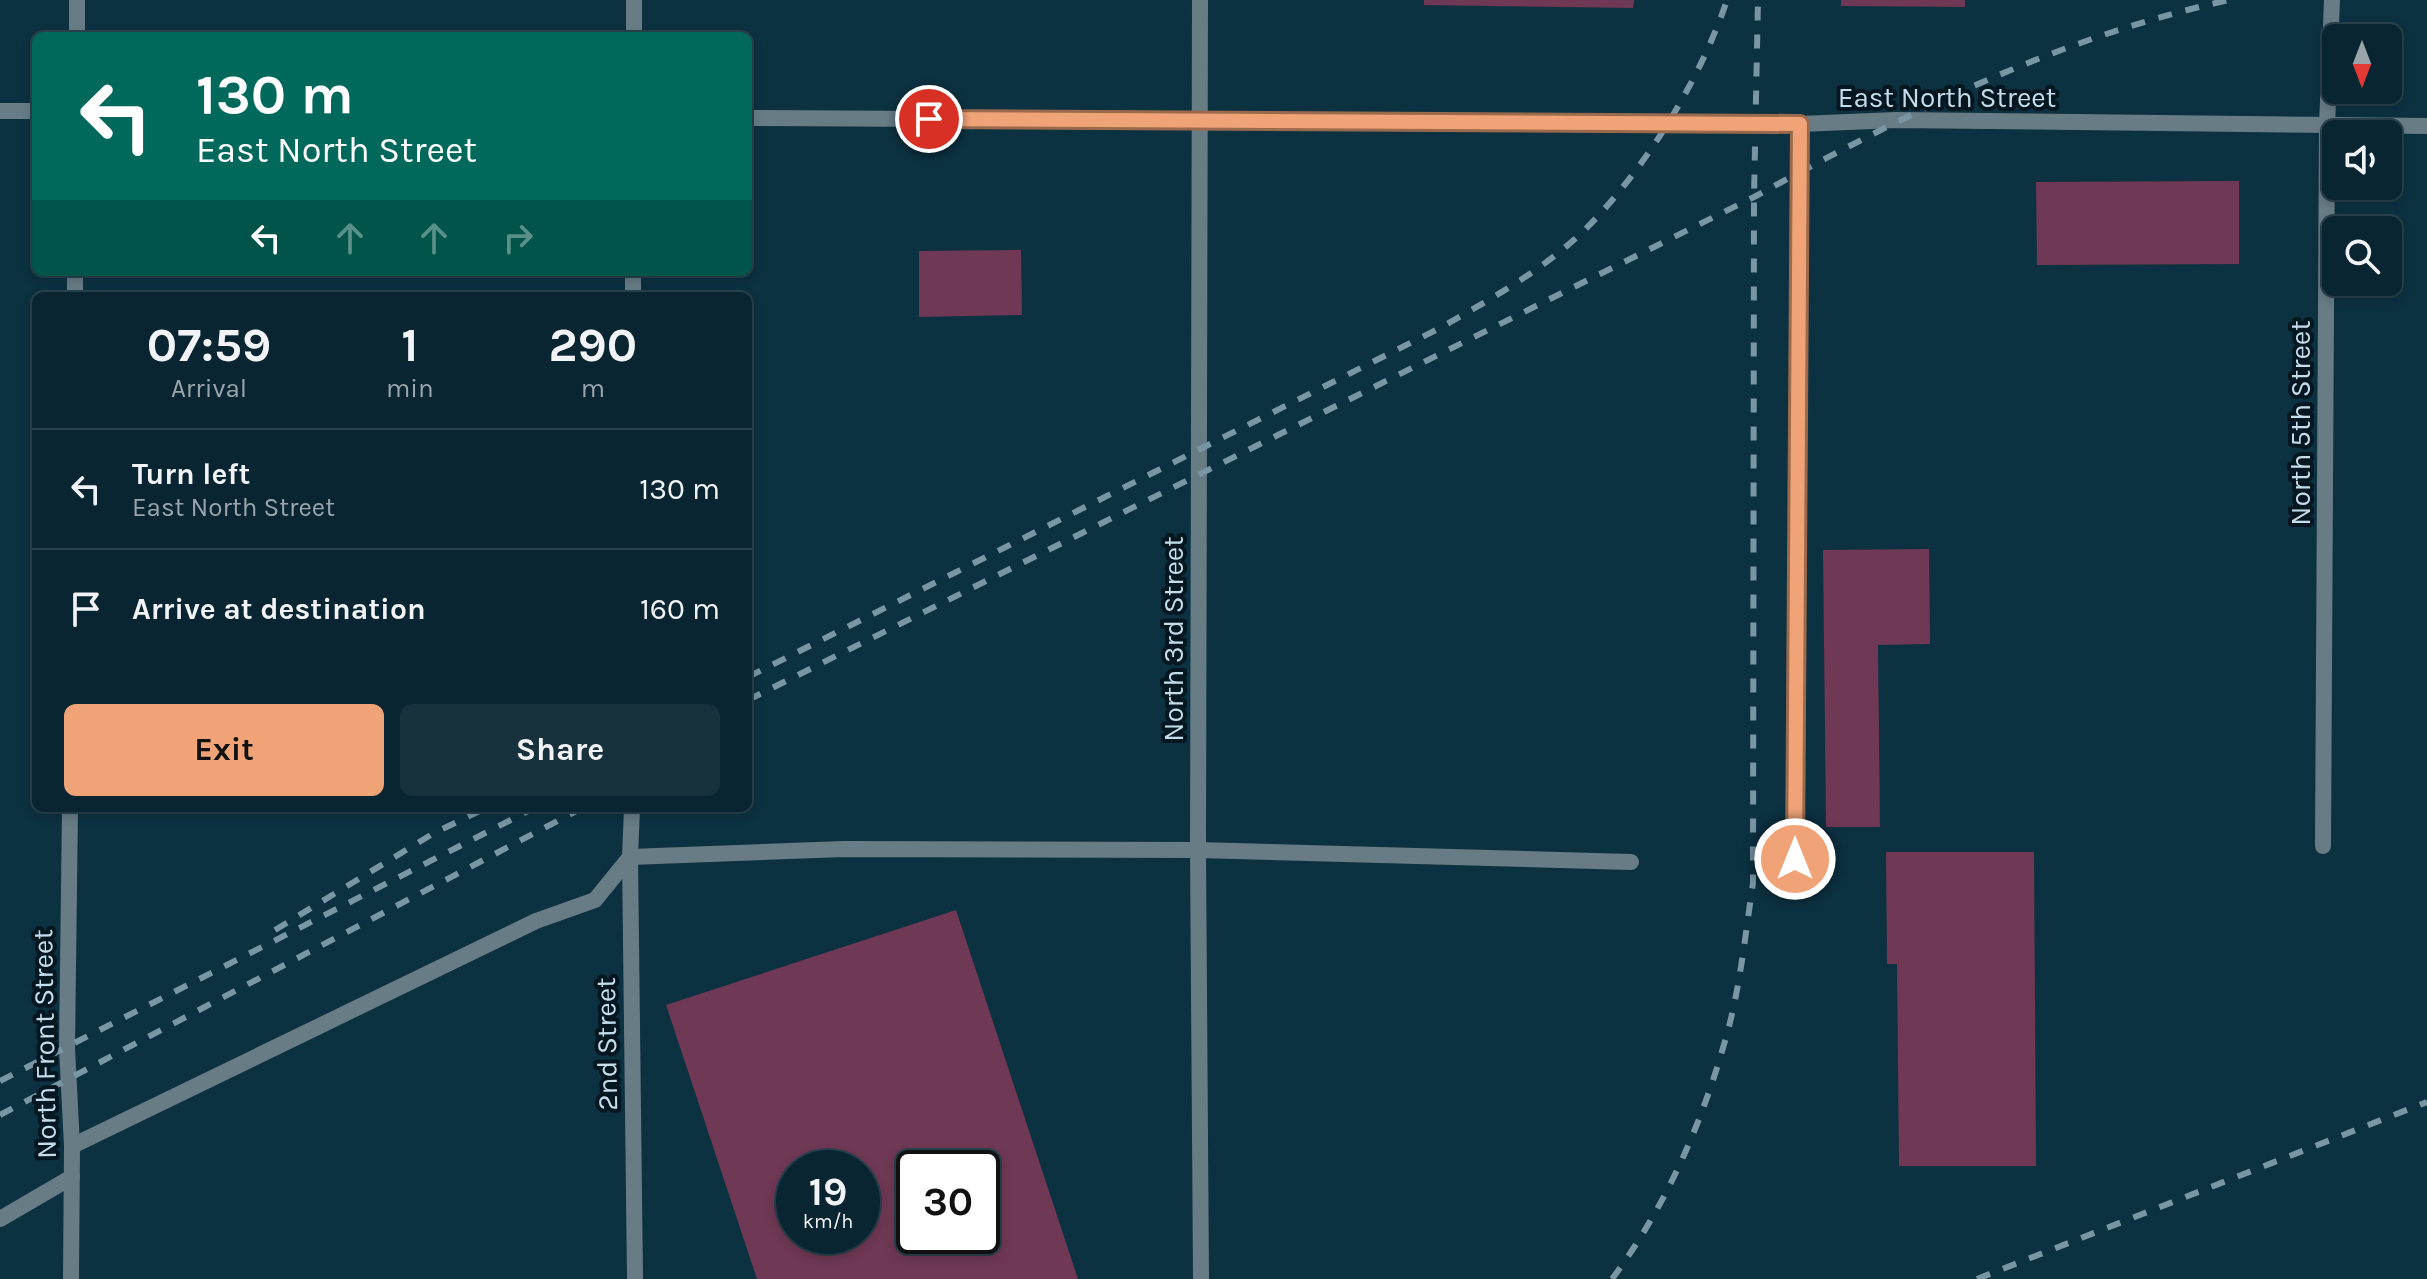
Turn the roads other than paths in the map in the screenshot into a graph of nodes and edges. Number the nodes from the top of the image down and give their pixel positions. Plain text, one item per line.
1 (77, 0) edge
2 (634, 0) edge
3 (1200, 0) edge
4 (2332, 0) edge
5 (77, 32) edge
6 (634, 32) edge
7 (0, 111) edge
8 (32, 111) edge
9 (752, 118) edge
10 (2327, 120) edge
11 (1200, 121) junction
12 (1800, 124) junction
13 (2322, 126) edge
14 (2402, 126) edge
15 (2427, 126) edge
16 (2327, 200) edge
17 (70, 812) edge
18 (632, 812) edge
19 (2323, 846) dead end
20 (1198, 850) junction
21 (630, 857) junction
22 (1795, 859) dead end
23 (1631, 862) dead end
24 (72, 1146) junction
25 (72, 1177) junction
26 (0, 1219) edge
27 (71, 1279) edge
28 (635, 1279) edge
29 (1201, 1279) edge

1 - 5 street
2 - 6 street
3 - 11 street, North 3rd Street
4 - 10 street, North 5th Street
7 - 8 street
9 - 11 street, East North Street
11 - 12 street, East North Street
11 - 20 street, North 3rd Street
12 - 13 street, East North Street
12 - 22 street
14 - 15 street, East North Street
16 - 19 street, North 5th Street
17 - 24 street, North Front Street
18 - 21 street, 2nd Street
20 - 21 street
20 - 23 street
20 - 29 street, North 3rd Street
21 - 24 street
21 - 28 street, 2nd Street
24 - 25 street, North Front Street
25 - 26 street
25 - 27 street, North Front Street

